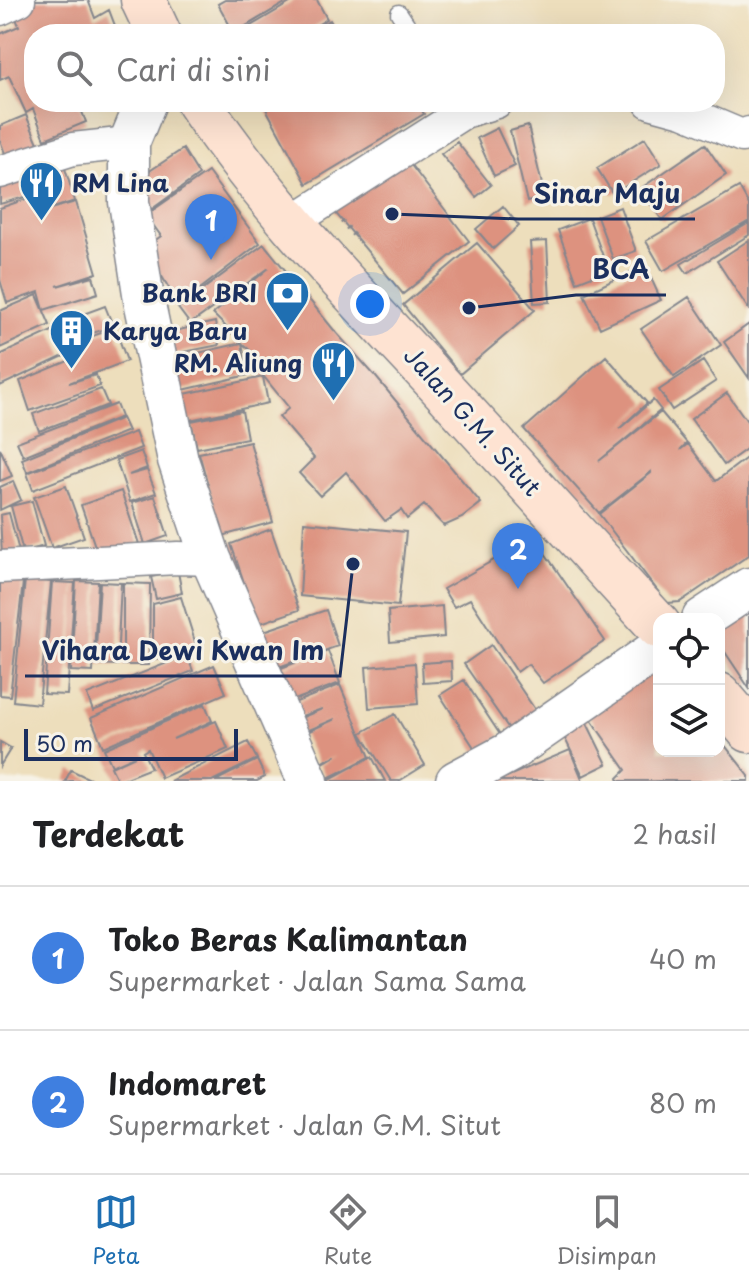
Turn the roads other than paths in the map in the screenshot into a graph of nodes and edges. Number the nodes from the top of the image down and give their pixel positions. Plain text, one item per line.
1 (19, 0) edge
2 (143, 0) edge
3 (0, 9) edge
4 (399, 13) dead end
5 (154, 24) edge
6 (406, 24) edge
7 (142, 112) edge
8 (205, 112) edge
9 (454, 112) edge
10 (684, 112) edge
11 (747, 137) edge
12 (129, 143) junction
13 (0, 172) edge
14 (289, 224) junction
15 (211, 559) junction
16 (0, 567) edge
17 (749, 588) edge
18 (711, 613) edge
19 (653, 619) edge
20 (653, 652) edge
21 (725, 702) edge
22 (749, 730) edge
23 (308, 781) edge
24 (456, 781) edge

1 - 3 street
2 - 5 main road
4 - 6 lane
7 - 12 street
8 - 14 main road, Jalan G.M. Situt
9 - 14 street
10 - 11 street
12 - 13 street
12 - 15 street
14 - 19 main road, Jalan G.M. Situt
15 - 16 street
15 - 23 street
17 - 18 street
20 - 24 street
21 - 22 main road

